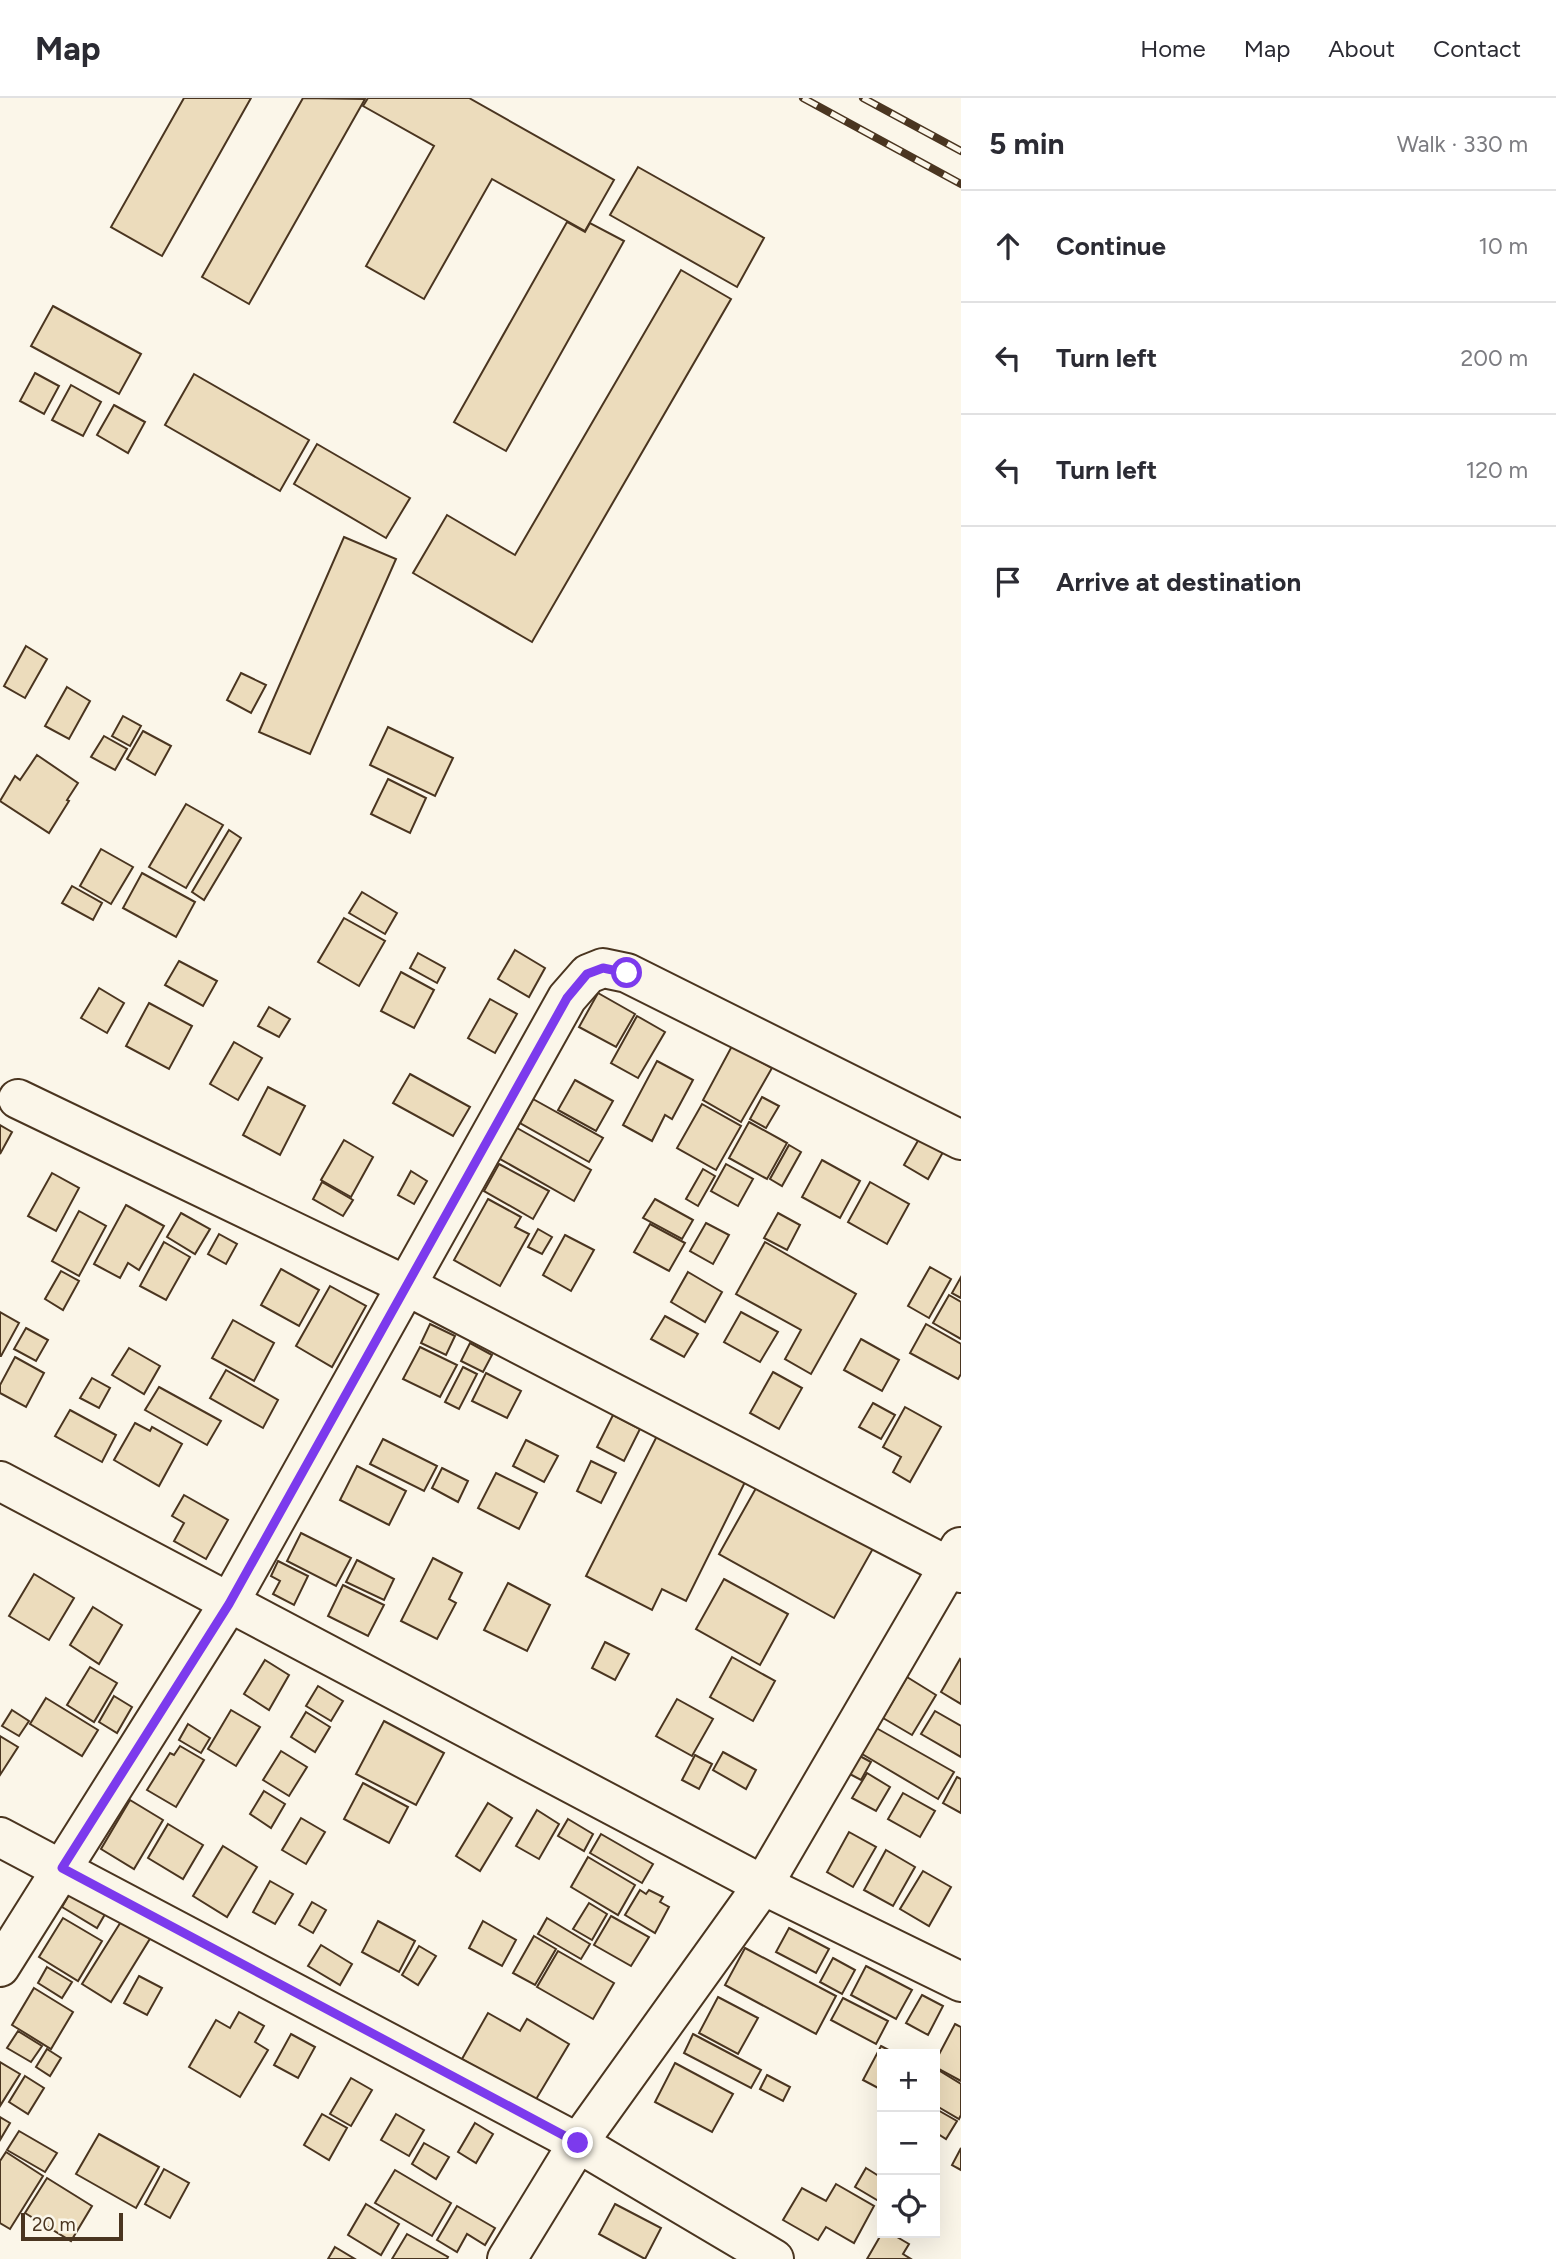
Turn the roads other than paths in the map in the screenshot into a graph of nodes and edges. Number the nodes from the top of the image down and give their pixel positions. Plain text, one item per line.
1 (18, 1099) dead end
2 (961, 1140) edge
3 (405, 1285) junction
4 (0, 1481) edge
5 (957, 1561) edge
6 (229, 1604) junction
7 (0, 1837) edge
8 (62, 1868) junction
9 (763, 1885) junction
10 (0, 1968) edge
11 (961, 1982) edge
12 (578, 2143) junction
13 (507, 2259) edge
14 (774, 2259) edge

1 - 3 street
2 - 3 street
3 - 5 street
3 - 6 street
4 - 6 street
5 - 9 street
6 - 8 street
6 - 9 street
7 - 8 street
8 - 10 street
8 - 12 street
9 - 11 street
9 - 12 street
12 - 13 street
12 - 14 street

